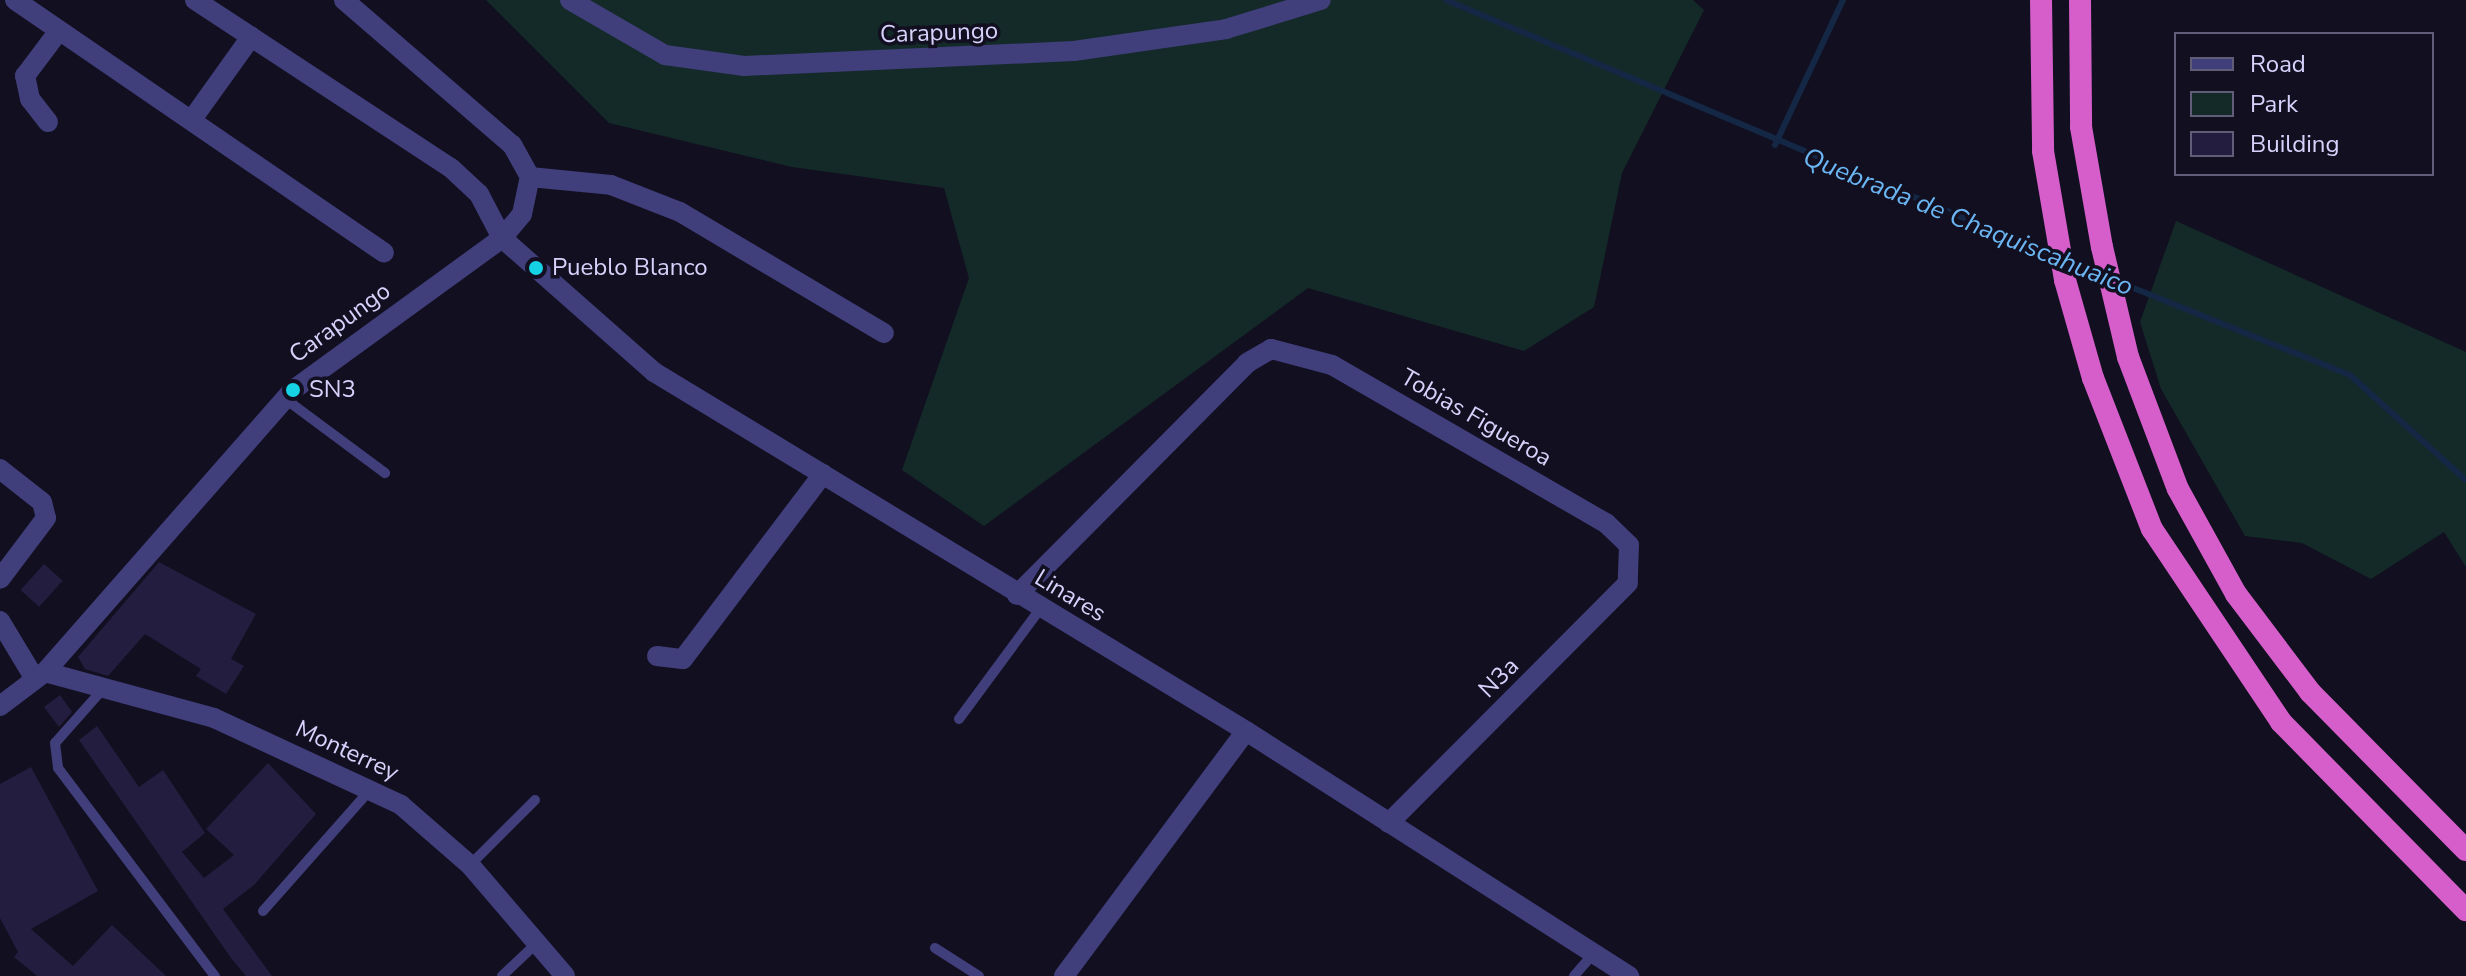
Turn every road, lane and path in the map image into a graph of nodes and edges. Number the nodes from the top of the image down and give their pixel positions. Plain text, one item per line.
1 (15, 0) edge
2 (195, 0) edge
3 (344, 0) edge
4 (570, 0) edge
5 (1321, 0) edge
6 (2041, 0) edge
7 (2080, 0) edge
8 (58, 32) junction
9 (251, 37) junction
10 (193, 118) junction
11 (48, 122) dead end
12 (530, 177) junction
13 (502, 238) junction
14 (384, 253) dead end
15 (884, 333) dead end
16 (284, 398) junction
17 (0, 469) edge
18 (385, 473) dead end
19 (823, 474) junction
20 (1634, 563) joint
21 (0, 579) edge
22 (1017, 595) junction
23 (1040, 609) junction
24 (0, 621) edge
25 (657, 656) dead end
26 (40, 675) junction
27 (103, 689) junction
28 (0, 706) edge
29 (959, 719) dead end
30 (1246, 731) junction
31 (369, 791) junction
32 (535, 800) dead end
33 (1389, 823) junction
34 (2466, 850) edge
35 (470, 865) junction
36 (2466, 910) edge
37 (263, 911) dead end
38 (538, 942) junction
39 (935, 948) dead end
40 (1594, 953) junction
41 (215, 976) edge
42 (502, 976) edge
43 (565, 976) edge
44 (979, 976) edge
45 (1064, 976) edge
46 (1574, 976) edge
47 (1629, 976) edge

1 - 8 street
2 - 9 street
3 - 12 street
4 - 5 street, Carapungo
6 - 36 highway
7 - 34 highway
8 - 10 street
8 - 11 street
9 - 10 street
9 - 13 street
10 - 14 street
12 - 13 street, Carapungo
12 - 15 street
13 - 16 street, Carapungo
13 - 19 street, Linares
16 - 18 lane
16 - 26 street, Carapungo
17 - 21 street
19 - 22 street, Linares
19 - 25 street
20 - 22 street, Tobias Figueroa
20 - 33 street, N3a
22 - 23 street, Linares
23 - 29 lane
23 - 30 street, Linares
24 - 26 street
26 - 27 street, Monterrey
26 - 28 street, Carapungo
27 - 31 street, Monterrey
27 - 41 lane
30 - 33 street, Linares
30 - 45 street
31 - 35 street, Monterrey
31 - 37 lane
32 - 35 lane
33 - 40 street, Linares
35 - 38 street, Monterrey
38 - 42 lane
38 - 43 street, Monterrey
39 - 44 lane
40 - 46 lane
40 - 47 street, Linares

